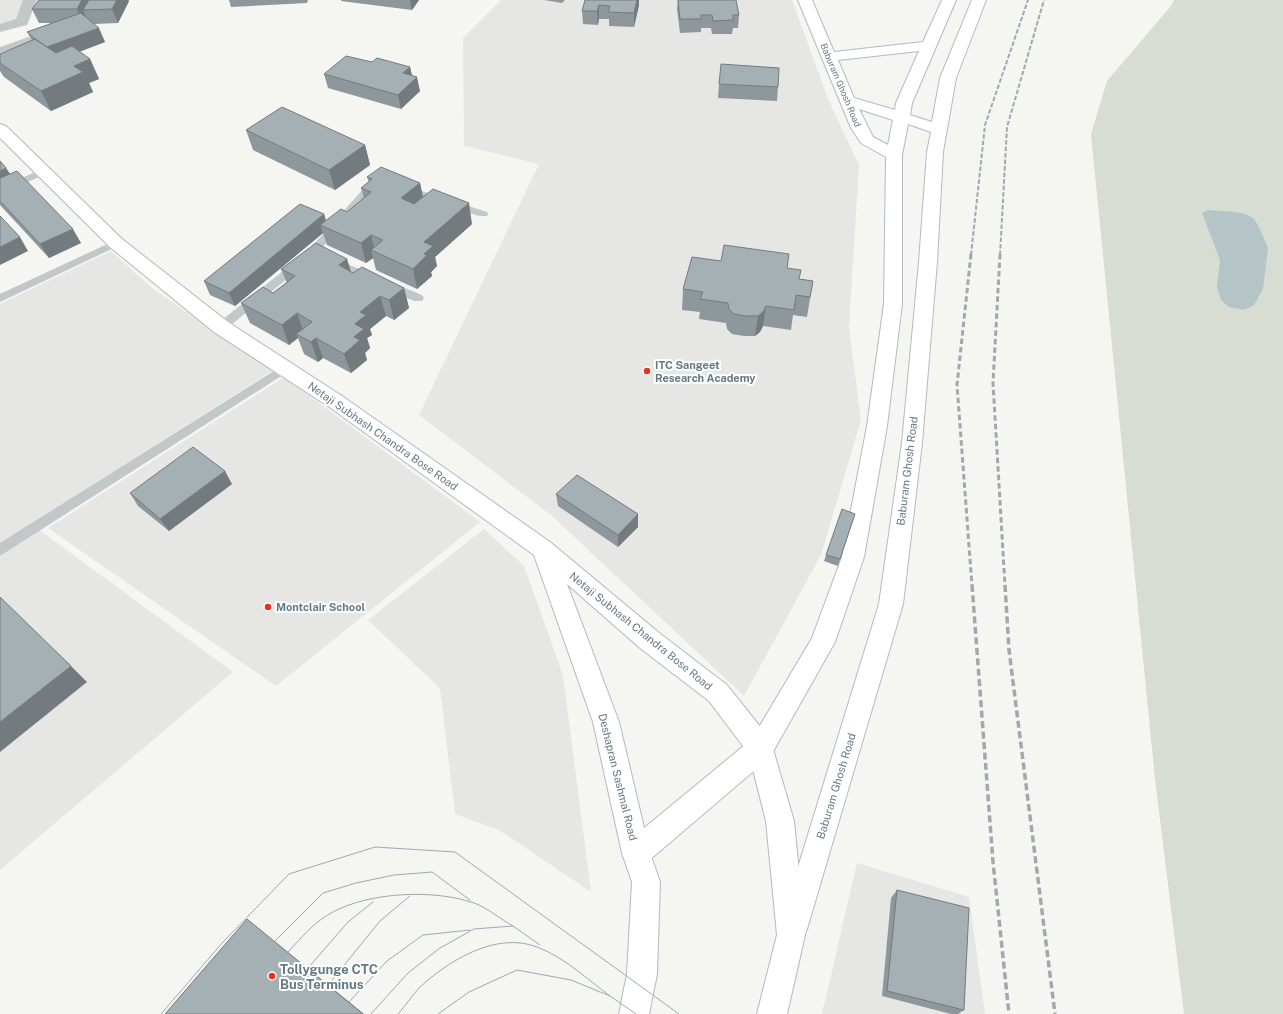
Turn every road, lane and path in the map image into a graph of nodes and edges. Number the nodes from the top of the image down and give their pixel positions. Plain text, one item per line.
1 (30, 0) edge
2 (805, 0) edge
3 (949, 0) edge
4 (979, 0) edge
5 (0, 28) edge
6 (52, 32) edge
7 (929, 46) junction
8 (0, 50) edge
9 (829, 57) junction
10 (848, 101) junction
11 (901, 117) junction
12 (939, 129) junction
13 (1, 132) edge
14 (894, 155) junction
15 (43, 172) junction
16 (384, 182) edge
17 (399, 187) edge
18 (0, 191) edge
19 (483, 214) dead end
20 (116, 243) junction
21 (312, 253) junction
22 (911, 259) junction
23 (0, 298) edge
24 (418, 298) dead end
25 (221, 327) junction
26 (285, 368) junction
27 (542, 549) junction
28 (0, 550) edge
29 (761, 748) junction
30 (636, 853) junction
31 (791, 934) junction
32 (634, 1014) edge
33 (772, 1014) edge

1 - 5 street
2 - 9 main road, Baburam Ghosh Road
3 - 7 main road, Baburam Ghosh Road
4 - 12 main road, Baburam Ghosh Road
6 - 8 lane
7 - 9 main road
7 - 11 main road, Baburam Ghosh Road
9 - 10 main road, Baburam Ghosh Road
10 - 11 main road
10 - 14 main road, Baburam Ghosh Road
11 - 12 main road
11 - 14 main road, Baburam Ghosh Road
12 - 22 main road, Baburam Ghosh Road
13 - 15 main road, Netaji Subhash Chandra Bose Road
14 - 22 main road, Baburam Ghosh Road
15 - 18 lane
15 - 20 main road, Netaji Subhash Chandra Bose Road
16 - 21 lane
17 - 19 lane
20 - 23 lane
20 - 25 main road, Netaji Subhash Chandra Bose Road
21 - 24 lane
21 - 25 lane
22 - 29 main road, Baburam Ghosh Road
22 - 31 main road, Baburam Ghosh Road
25 - 26 main road, Netaji Subhash Chandra Bose Road
26 - 27 main road, Netaji Subhash Chandra Bose Road
26 - 28 lane
27 - 29 main road, Netaji Subhash Chandra Bose Road
27 - 30 main road, Deshapran Sashmal Road
29 - 30 main road, Baburam Ghosh Road
29 - 31 main road
30 - 32 main road, Deshapran Sashmal Road
31 - 33 main road

